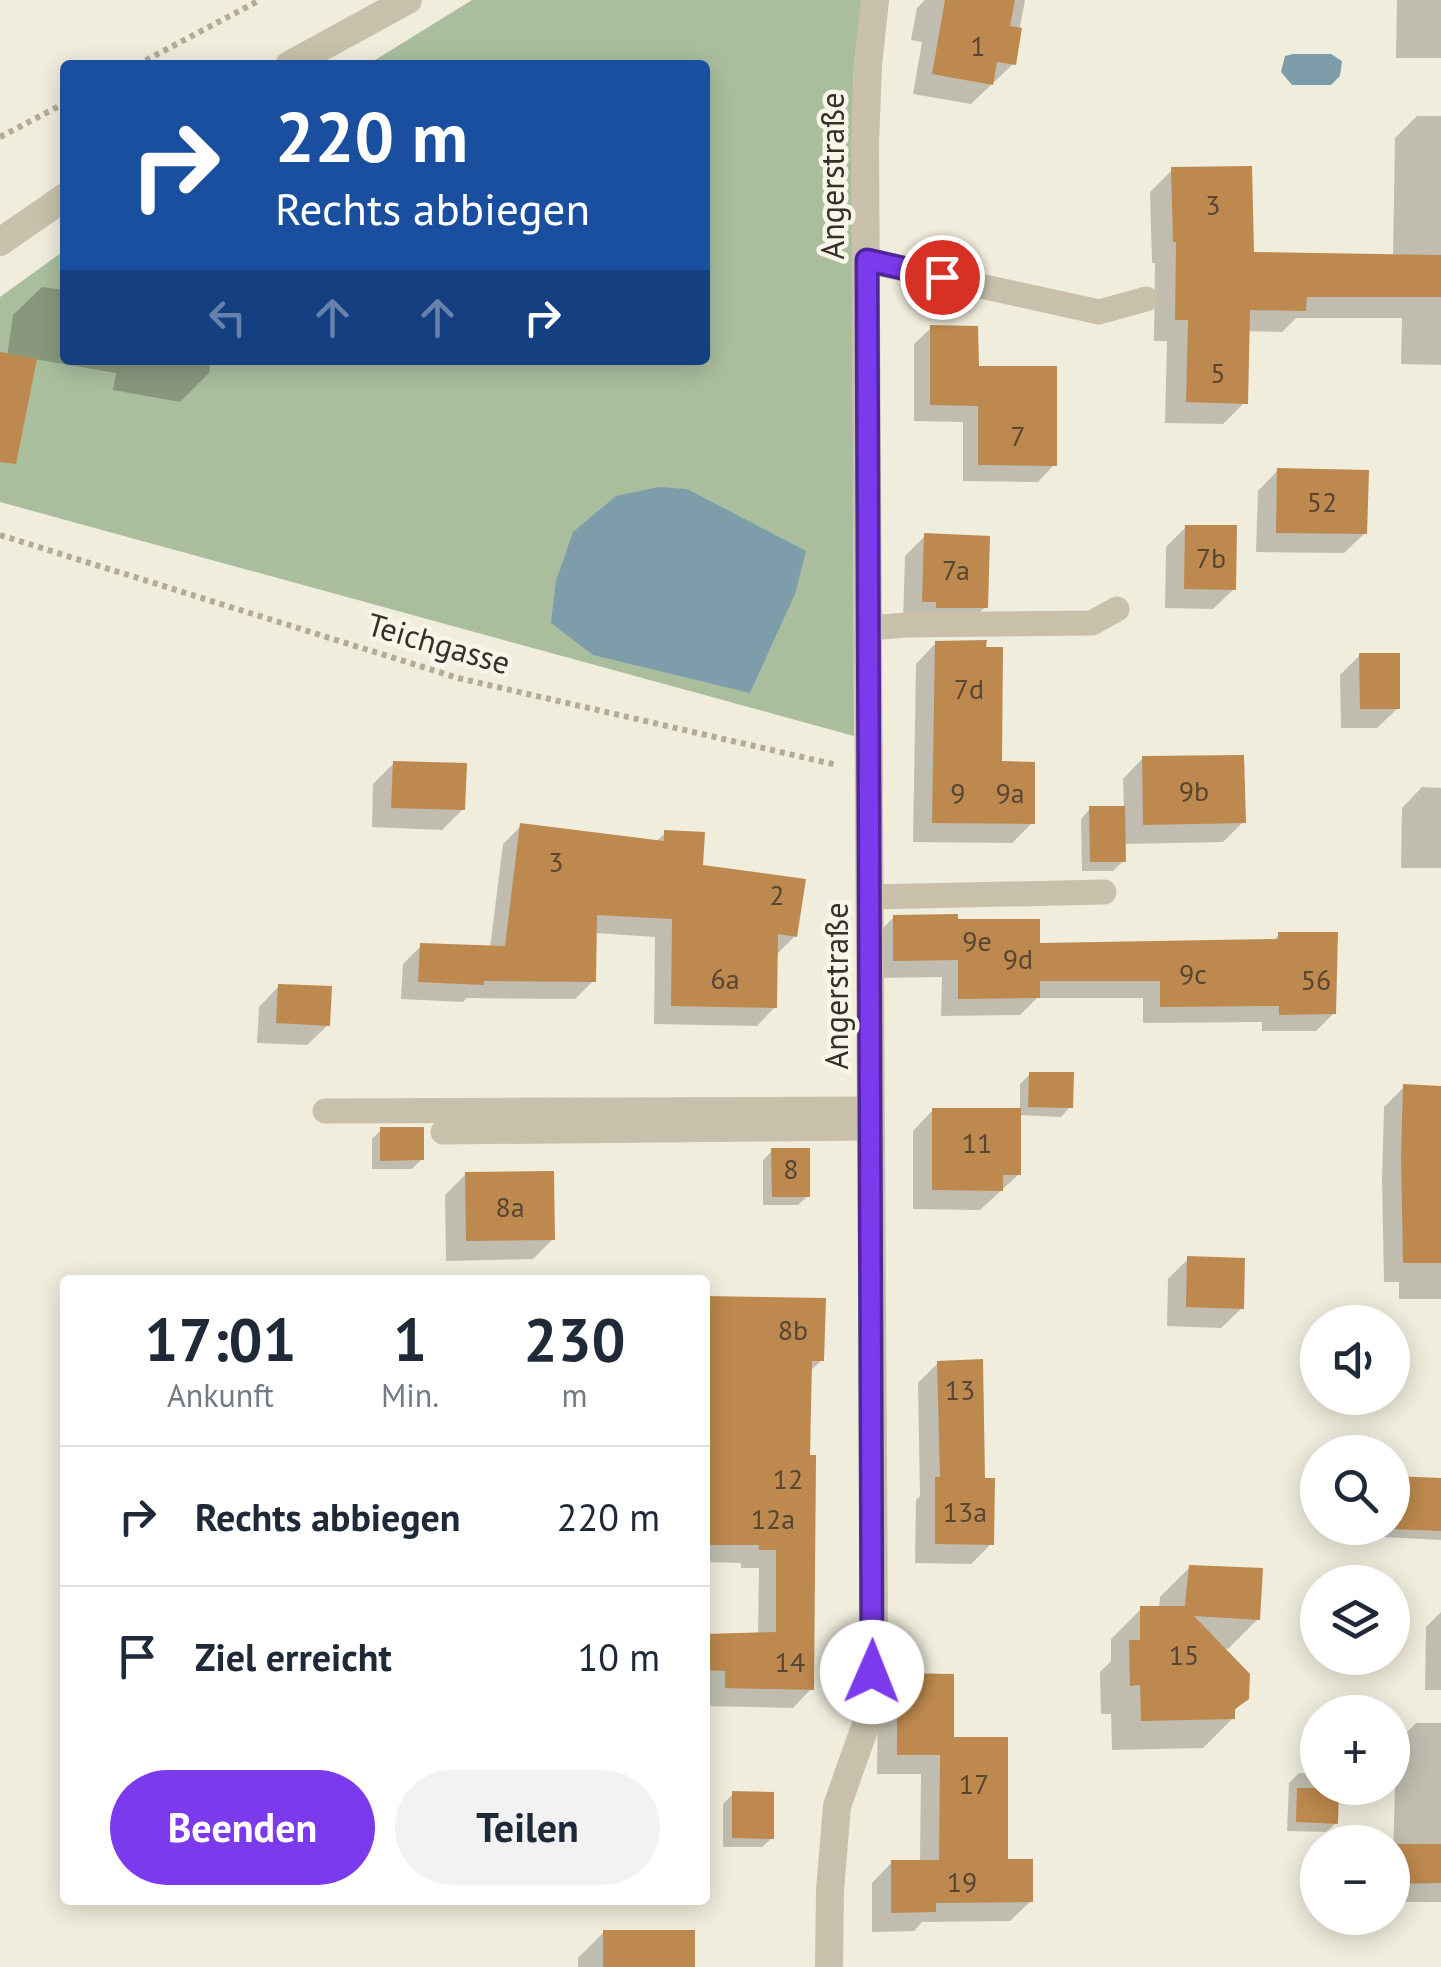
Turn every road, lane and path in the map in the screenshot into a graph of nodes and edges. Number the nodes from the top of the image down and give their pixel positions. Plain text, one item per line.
1 (260, 0) edge
2 (408, 0) edge
3 (875, 0) edge
4 (146, 60) edge
5 (298, 60) edge
6 (60, 106) edge
7 (0, 137) edge
8 (60, 200) edge
9 (0, 242) edge
10 (867, 260) junction
11 (1146, 299) dead end
12 (0, 535) edge
13 (1117, 609) dead end
14 (870, 628) junction
15 (871, 773) junction
16 (1104, 892) dead end
17 (871, 896) junction
18 (325, 1111) dead end
19 (871, 1118) junction
20 (443, 1132) dead end
21 (829, 1967) edge

1 - 4 path
2 - 5 street
3 - 10 street, Angerstraße
6 - 7 path
8 - 9 street
10 - 11 lane
10 - 14 street, Angerstraße
12 - 15 path, Teichgasse
13 - 14 lane
14 - 15 street, Angerstraße
15 - 17 street, Angerstraße
16 - 17 lane
17 - 19 street, Angerstraße
18 - 19 lane
19 - 20 lane
19 - 21 street, Angerstraße

